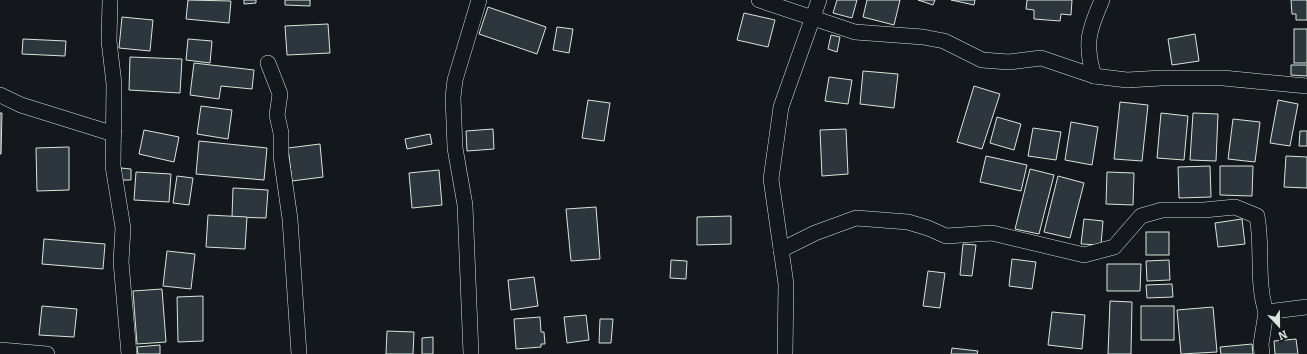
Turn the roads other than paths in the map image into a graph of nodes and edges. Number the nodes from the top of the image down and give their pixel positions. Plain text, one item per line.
1 (110, 0) edge
2 (479, 0) edge
3 (759, 0) edge
4 (818, 0) edge
5 (1102, 0) edge
6 (814, 18) junction
7 (268, 63) dead end
8 (1094, 76) junction
9 (1307, 86) edge
10 (0, 95) edge
11 (114, 134) junction
12 (781, 250) junction
13 (1307, 307) edge
14 (1266, 312) junction
15 (0, 350) edge
16 (47, 354) edge
17 (129, 354) edge
18 (299, 354) edge
19 (471, 354) edge
20 (785, 354) edge
21 (1262, 354) edge

1 - 11 street
2 - 19 street
3 - 6 street
4 - 6 street
5 - 8 street
6 - 8 street
6 - 12 street
7 - 18 street
8 - 9 street
10 - 11 street
11 - 17 street
12 - 14 street
12 - 20 street
13 - 14 street
14 - 21 street
15 - 16 street

